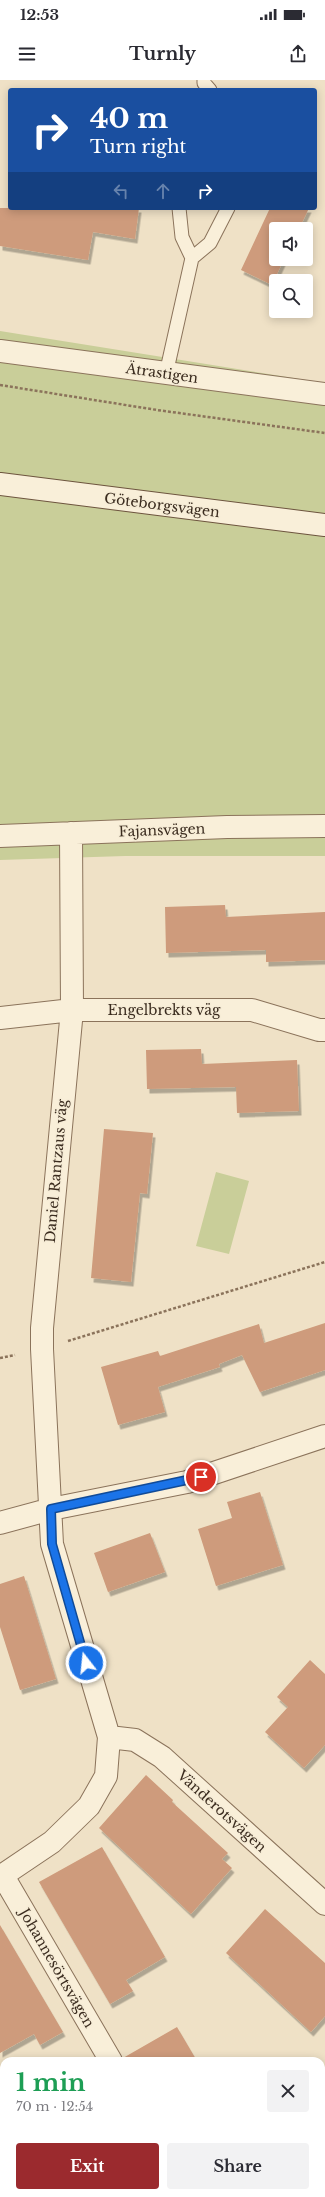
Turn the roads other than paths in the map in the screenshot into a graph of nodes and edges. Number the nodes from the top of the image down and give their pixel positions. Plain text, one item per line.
1 (179, 210) edge
2 (227, 210) edge
3 (192, 258) junction
4 (0, 351) edge
5 (166, 374) junction
6 (325, 394) edge
7 (0, 484) edge
8 (325, 525) edge
9 (325, 826) edge
10 (71, 833) junction
11 (0, 836) edge
12 (72, 1010) junction
13 (0, 1018) edge
14 (325, 1030) edge
15 (325, 1436) edge
16 (51, 1509) junction
17 (0, 1523) edge
18 (110, 1737) junction
19 (1, 1876) edge
20 (325, 1904) edge
21 (109, 2057) edge

1 - 3 lane
2 - 3 lane
3 - 5 lane
4 - 5 street, Ätrastigen
5 - 6 street, Ätrastigen
7 - 8 street, Göteborgsvägen
9 - 10 street, Fajansvägen
10 - 11 street, Fajansvägen
10 - 12 street, Daniel Rantzaus väg
12 - 13 street, Engelbrekts väg
12 - 14 street, Engelbrekts väg
12 - 16 street, Daniel Rantzaus väg
15 - 16 street
16 - 17 street
16 - 18 street, Daniel Rantzaus väg
18 - 19 street
18 - 20 street, Vänderotsvägen
19 - 21 street, Johannesörtsvägen

